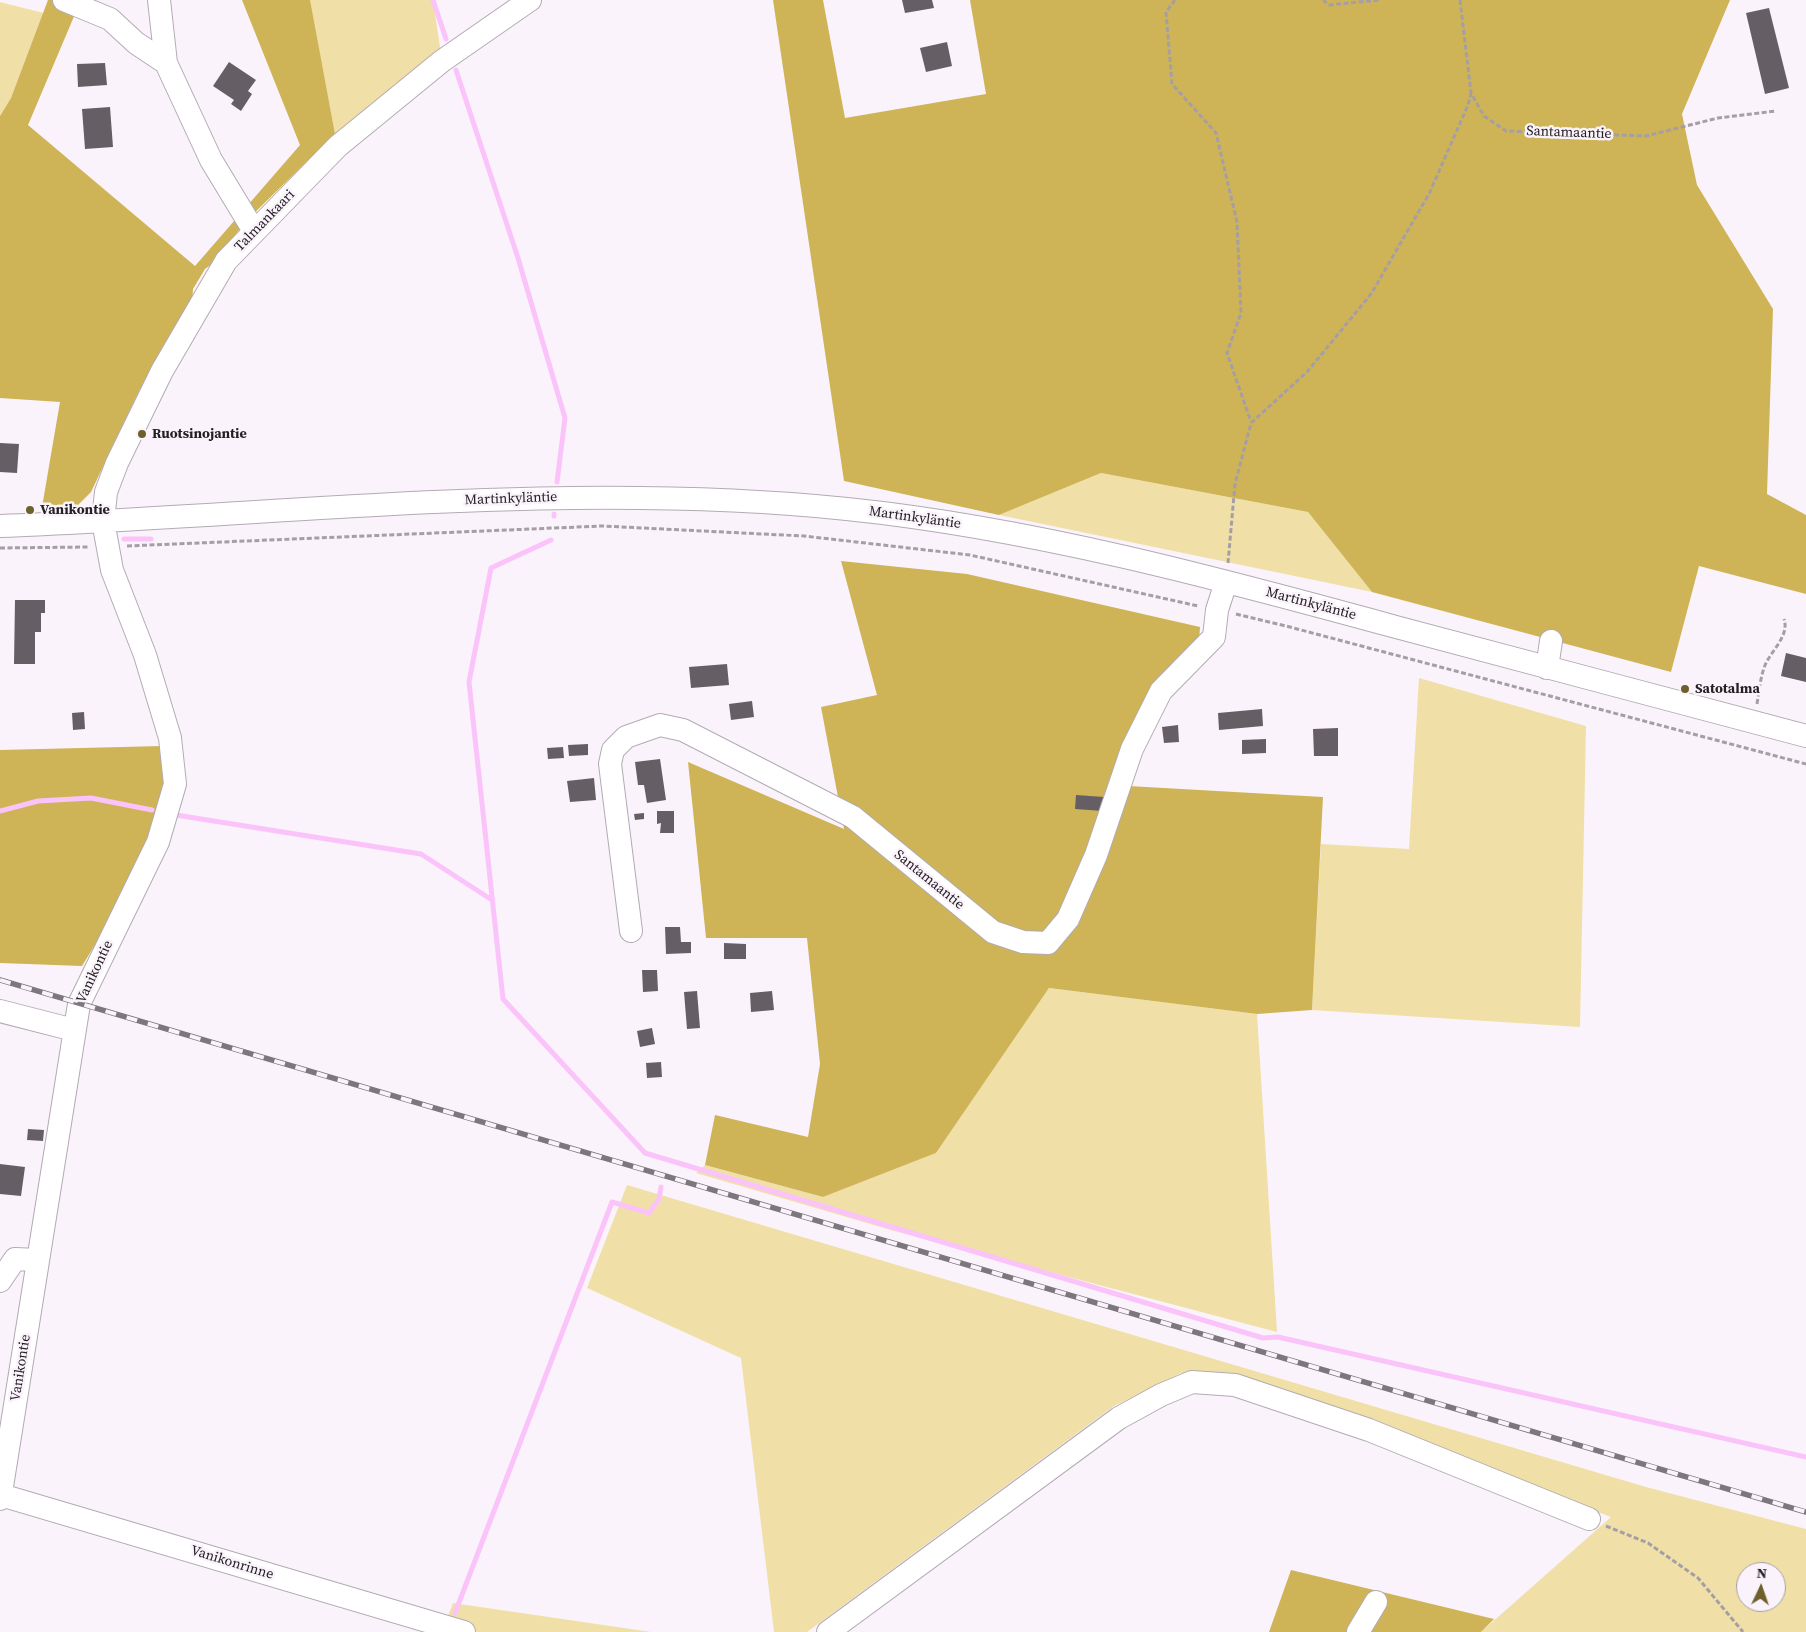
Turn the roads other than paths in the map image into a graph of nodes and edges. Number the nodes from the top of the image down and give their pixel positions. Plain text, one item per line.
1 (64, 0) edge
2 (159, 0) edge
3 (530, 0) edge
4 (166, 63) junction
5 (254, 231) junction
6 (103, 522) junction
7 (0, 526) edge
8 (1226, 582) junction
9 (1552, 641) dead end
10 (1548, 668) junction
11 (1806, 736) edge
12 (631, 931) dead end
13 (0, 1011) edge
14 (74, 1030) junction
15 (38, 1260) junction
16 (0, 1281) edge
17 (0, 1497) edge
18 (1589, 1519) road end
19 (1376, 1602) dead end
20 (464, 1632) edge
21 (828, 1632) edge
22 (1358, 1632) edge

1 - 4 street
2 - 4 street
3 - 5 street, Talmankaari
4 - 5 street
5 - 6 street, Talmankaari
6 - 7 street, Martinkyläntie
6 - 8 street, Martinkyläntie
6 - 14 street, Vanikontie
8 - 10 street, Martinkyläntie
8 - 12 street, Santamaantie
9 - 10 street
10 - 11 street, Martinkyläntie
13 - 14 street
14 - 15 street, Vanikontie
15 - 16 street
15 - 17 street, Vanikontie
17 - 20 street, Vanikonrinne
18 - 21 street
19 - 22 street

